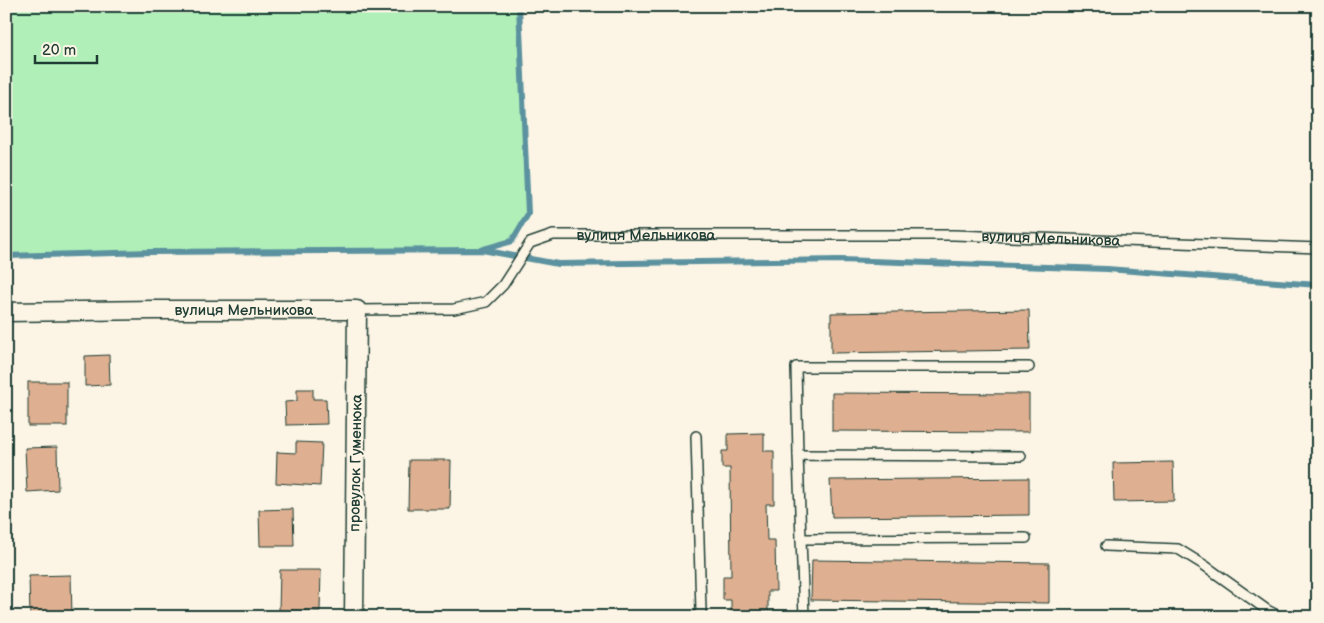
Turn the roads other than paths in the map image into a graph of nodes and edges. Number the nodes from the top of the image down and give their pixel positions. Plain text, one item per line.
1 (1318, 248) edge
2 (357, 310) junction
3 (6, 312) edge
4 (1029, 367) dead end
5 (696, 436) dead end
6 (798, 455) junction
7 (1021, 456) dead end
8 (801, 538) junction
9 (1026, 538) dead end
10 (1106, 546) dead end
11 (354, 617) edge
12 (697, 617) edge
13 (744, 617) edge
14 (1281, 617) edge

1 - 2 lane, вулиця Мельникова
2 - 3 street, вулиця Мельникова
2 - 11 street, провулок Гуменюка
4 - 6 lane
5 - 12 lane
6 - 7 lane
6 - 8 lane
8 - 9 lane
8 - 13 lane
10 - 14 lane

